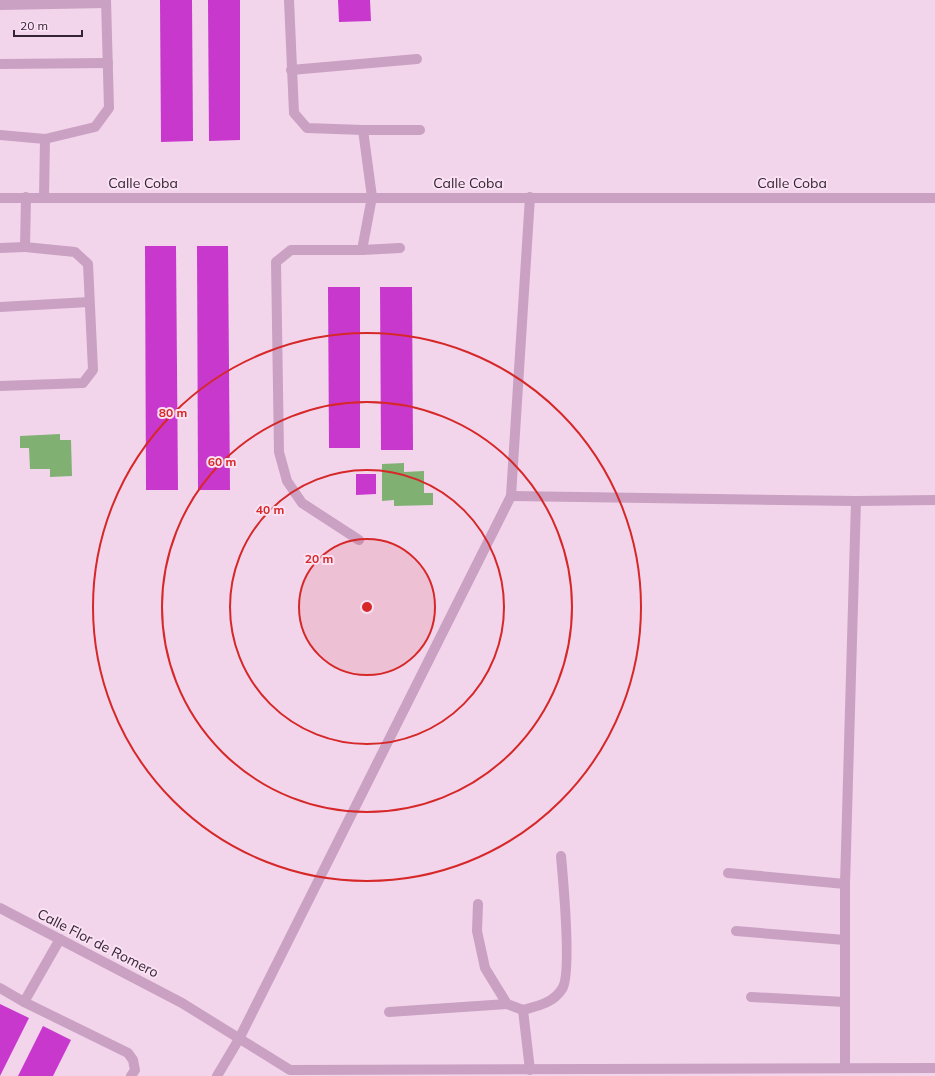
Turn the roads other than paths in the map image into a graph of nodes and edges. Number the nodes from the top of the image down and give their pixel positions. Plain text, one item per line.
1 (289, 0) edge
2 (106, 2) edge
3 (0, 5) edge
4 (417, 59) dead end
5 (108, 63) junction
6 (0, 64) edge
7 (291, 70) junction
8 (363, 130) junction
9 (420, 130) dead end
10 (0, 135) edge
11 (45, 139) junction
12 (26, 197) junction
13 (44, 197) junction
14 (372, 197) junction
15 (530, 197) junction
16 (0, 198) edge
17 (935, 198) edge
18 (25, 247) junction
19 (0, 248) edge
20 (400, 248) dead end
21 (362, 250) junction
22 (89, 302) junction
23 (0, 307) edge
24 (0, 386) edge
25 (511, 496) junction
26 (856, 500) junction
27 (935, 500) edge
28 (359, 540) dead end
29 (561, 856) dead end
30 (728, 873) dead end
31 (845, 884) junction
32 (478, 904) dead end
33 (0, 908) edge
34 (736, 931) dead end
35 (60, 939) junction
36 (845, 940) junction
37 (0, 988) edge
38 (751, 997) dead end
39 (24, 1002) junction
40 (845, 1002) junction
41 (507, 1004) junction
42 (523, 1010) junction
43 (389, 1012) dead end
44 (239, 1039) junction
45 (845, 1068) junction
46 (935, 1068) edge
47 (530, 1070) junction
48 (131, 1076) edge
49 (217, 1076) edge

1 - 7 street
2 - 3 street
2 - 5 street
4 - 7 street
5 - 6 street
5 - 11 street
7 - 8 street
8 - 9 street
8 - 14 street
10 - 11 street
11 - 13 street
12 - 13 street, Calle Coba
12 - 16 street, Calle Coba
12 - 18 street
13 - 14 street, Calle Coba
14 - 15 street, Calle Coba
14 - 21 street
15 - 17 street, Calle Coba
15 - 25 street
18 - 19 street
18 - 22 street
20 - 21 street
21 - 28 street
22 - 23 street
22 - 24 street
25 - 26 street
25 - 44 street
26 - 27 street
26 - 31 street
29 - 42 street
30 - 31 street
31 - 36 street
32 - 41 street
33 - 35 street, Calle Flor de Romero
34 - 36 street
35 - 39 street
35 - 44 street, Calle Flor de Romero
36 - 40 street
37 - 39 street
38 - 40 street
39 - 48 street
40 - 45 street
41 - 42 street
41 - 43 street
42 - 47 street
44 - 47 street, Calle Flor de Romero
44 - 49 street
45 - 46 street, Calle Flor de Romero
45 - 47 street, Calle Flor de Romero

